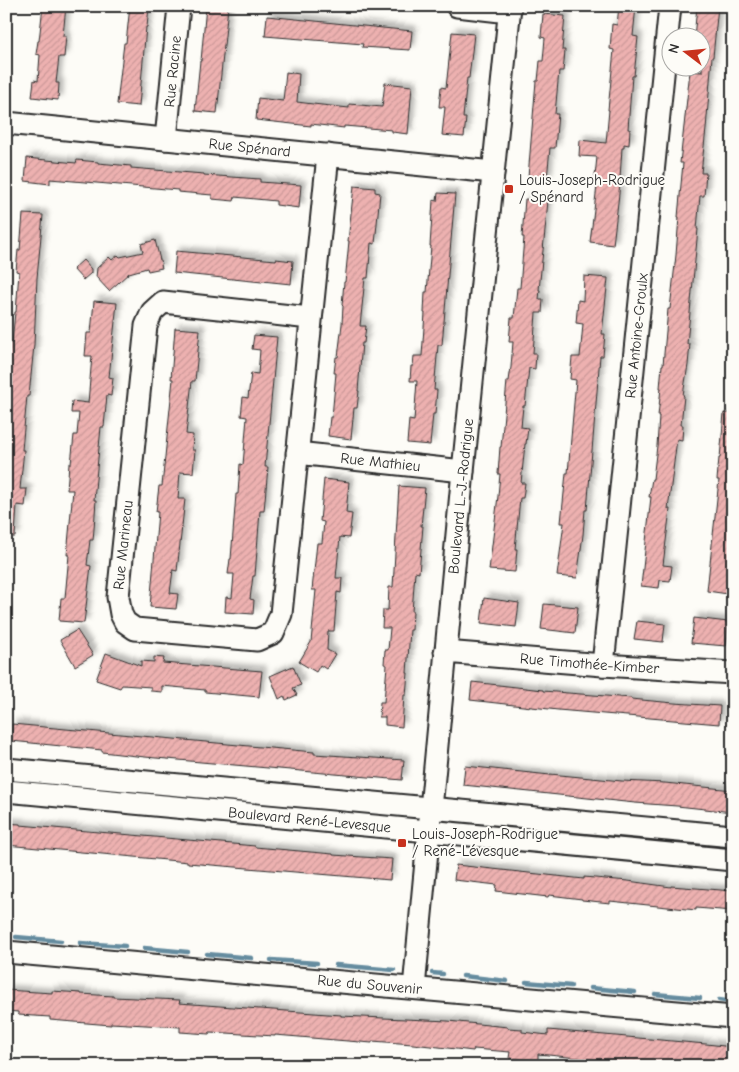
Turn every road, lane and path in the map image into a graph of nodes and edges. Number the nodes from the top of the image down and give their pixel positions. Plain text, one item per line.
1 (179, 6) edge
2 (458, 6) edge
3 (670, 6) edge
4 (510, 9) edge
5 (6, 123) edge
6 (166, 139) junction
7 (328, 155) junction
8 (493, 172) junction
9 (310, 318) junction
10 (297, 453) junction
11 (463, 471) junction
12 (445, 652) junction
13 (604, 665) junction
14 (733, 673) edge
15 (6, 769) edge
16 (6, 792) edge
17 (431, 808) junction
18 (429, 831) junction
19 (733, 836) edge
20 (733, 860) edge
21 (6, 952) edge
22 (414, 988) junction
23 (733, 1017) edge

1 - 6 street, Rue Racine
2 - 4 street
3 - 13 street, Rue Antoine-Groulx
4 - 8 street, Boulevard L.-J.-Rodrigue
5 - 6 street, Rue Spénard
6 - 7 street, Rue Spénard
7 - 8 street, Rue Spénard
7 - 9 street, Rue Marineau
8 - 11 street, Boulevard L.-J.-Rodrigue
9 - 10 street, Rue Marineau
9 - 10 street, Rue Marineau
10 - 11 street, Rue Mathieu
11 - 12 street, Boulevard L.-J.-Rodrigue
12 - 13 street, Rue Timothée-Kimber
12 - 17 street, Boulevard L.-J.-Rodrigue
13 - 14 street, Rue Timothée-Kimber
15 - 17 street, Boulevard René-Levesque
16 - 18 street, Boulevard René-Levesque
17 - 18 street, Boulevard L.-J.-Rodrigue
17 - 19 street, Boulevard René-Levesque
18 - 20 street, Boulevard René-Levesque
18 - 22 street, Boulevard L.-J.-Rodrigue
21 - 22 street, Rue du Souvenir
22 - 23 street, Rue du Souvenir

